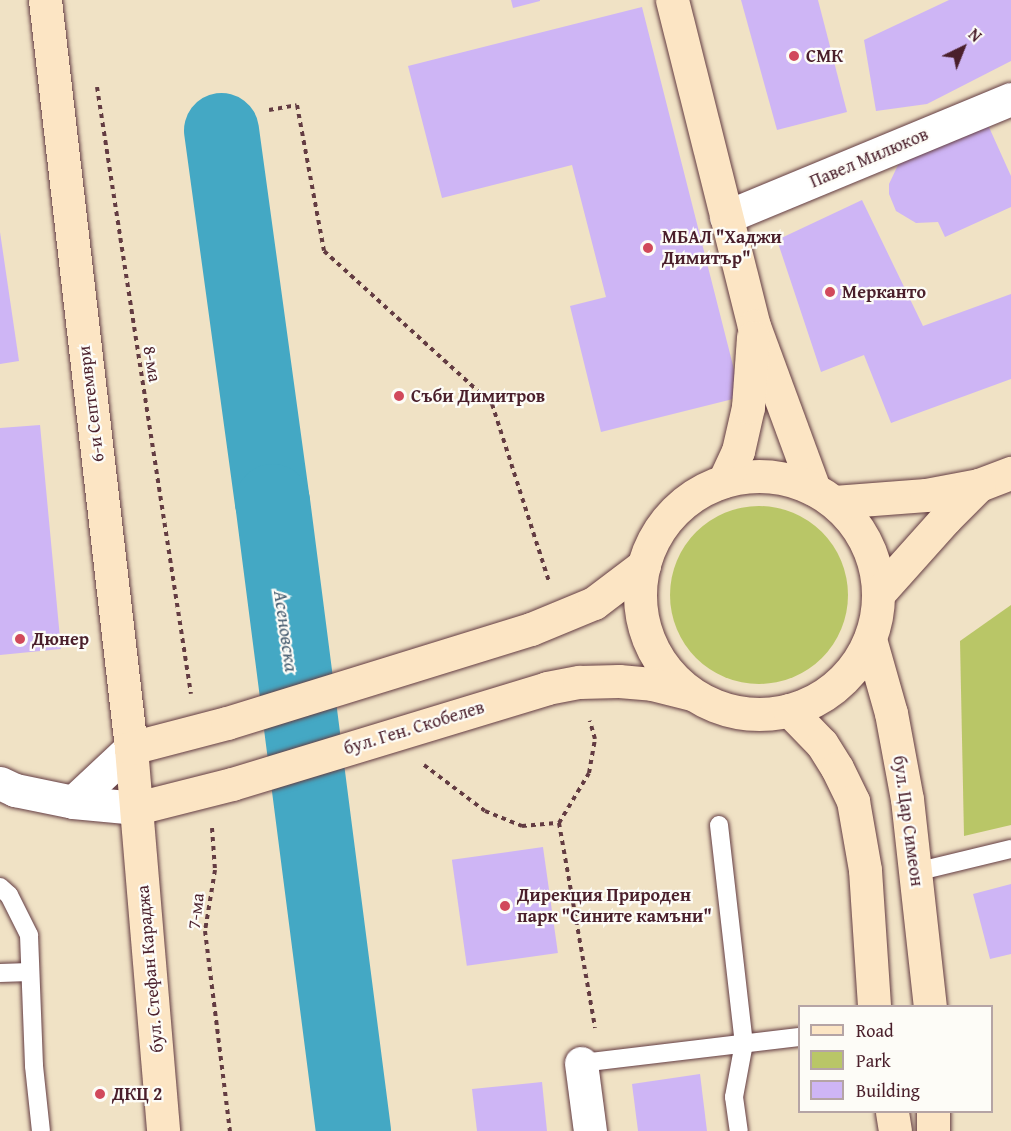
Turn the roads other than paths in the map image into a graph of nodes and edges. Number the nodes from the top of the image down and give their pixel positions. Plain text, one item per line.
1 (45, 0) edge
2 (672, 0) edge
3 (1011, 99) edge
4 (726, 217) junction
5 (754, 326) junction
6 (1011, 472) edge
7 (724, 481) junction
8 (979, 485) junction
9 (824, 496) junction
10 (644, 565) junction
11 (878, 594) junction
12 (870, 639) junction
13 (695, 695) junction
14 (789, 710) junction
15 (131, 748) junction
16 (0, 783) edge
17 (73, 802) junction
18 (137, 808) junction
19 (719, 825) dead end
20 (1011, 849) edge
21 (915, 872) junction
22 (0, 887) edge
23 (30, 972) junction
24 (0, 973) edge
25 (874, 1005) edge
26 (930, 1005) edge
27 (798, 1037) edge
28 (744, 1043) junction
29 (591, 1062) joint
30 (892, 1113) edge
31 (933, 1113) edge
32 (41, 1131) edge
33 (163, 1131) edge
34 (590, 1131) edge
35 (739, 1131) edge
36 (896, 1131) edge
37 (933, 1131) edge

1 - 15 main road, 6-и Септември
2 - 4 main road
3 - 4 street, Павел Милюков
4 - 5 main road
5 - 7 main road
5 - 9 main road
6 - 8 main road
7 - 9 main road
7 - 10 main road
8 - 9 main road
8 - 11 main road
9 - 11 main road
10 - 13 main road
10 - 15 main road
11 - 12 main road
12 - 14 main road
12 - 21 main road, бул. Цар Симеон
13 - 14 main road
13 - 18 main road, бул. Ген. Скобелев
14 - 25 main road
15 - 17 street
15 - 18 main road, 6-и Септември
16 - 17 street
17 - 18 street
18 - 33 main road, бул. Стефан Караджа
19 - 28 lane
20 - 21 lane
21 - 26 main road, бул. Цар Симеон
22 - 23 lane
23 - 24 lane
23 - 32 lane
27 - 28 lane
28 - 29 lane
28 - 35 lane
29 - 34 street
30 - 36 main road
31 - 37 main road

